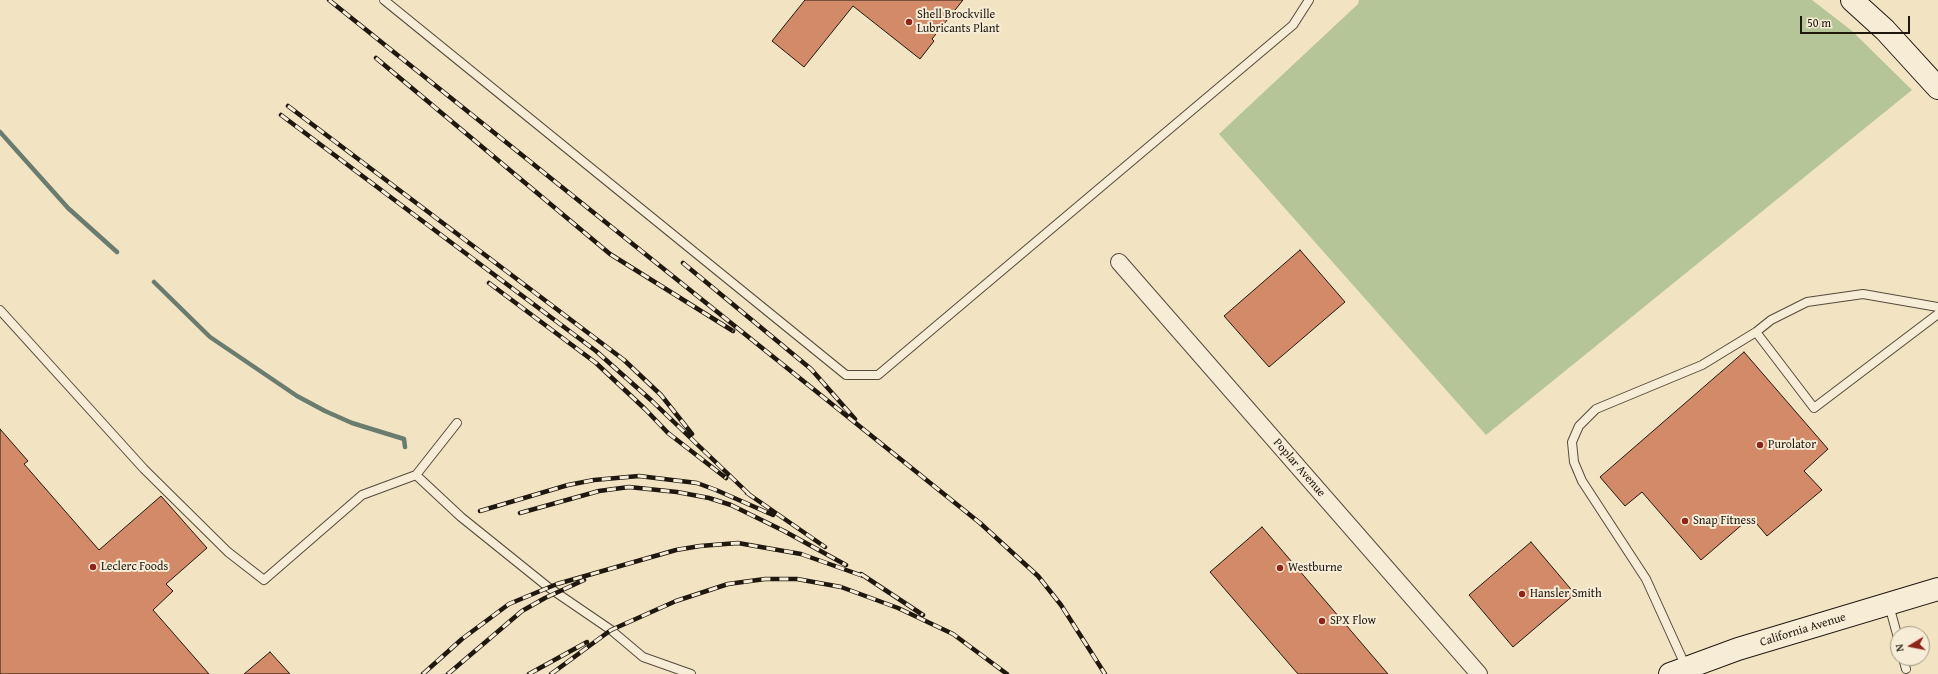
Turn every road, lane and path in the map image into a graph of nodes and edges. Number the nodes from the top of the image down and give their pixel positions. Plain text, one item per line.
1 (384, 0) edge
2 (1309, 0) edge
3 (1852, 0) edge
4 (1938, 88) edge
5 (1119, 262) dead end
6 (1938, 307) edge
7 (0, 310) edge
8 (1938, 314) edge
9 (1756, 332) junction
10 (457, 423) dead end
11 (416, 475) junction
12 (1938, 589) edge
13 (1889, 604) junction
14 (1895, 626) edge
15 (1905, 666) edge
16 (1906, 669) dead end
17 (1678, 671) edge
18 (692, 674) edge
19 (1479, 674) edge

1 - 2 lane
3 - 4 street
5 - 19 street, Poplar Avenue
6 - 9 lane
7 - 11 lane
8 - 9 lane
9 - 17 lane
10 - 11 lane
11 - 18 lane
12 - 13 street, California Avenue
13 - 14 lane
13 - 17 street, California Avenue
15 - 16 lane

